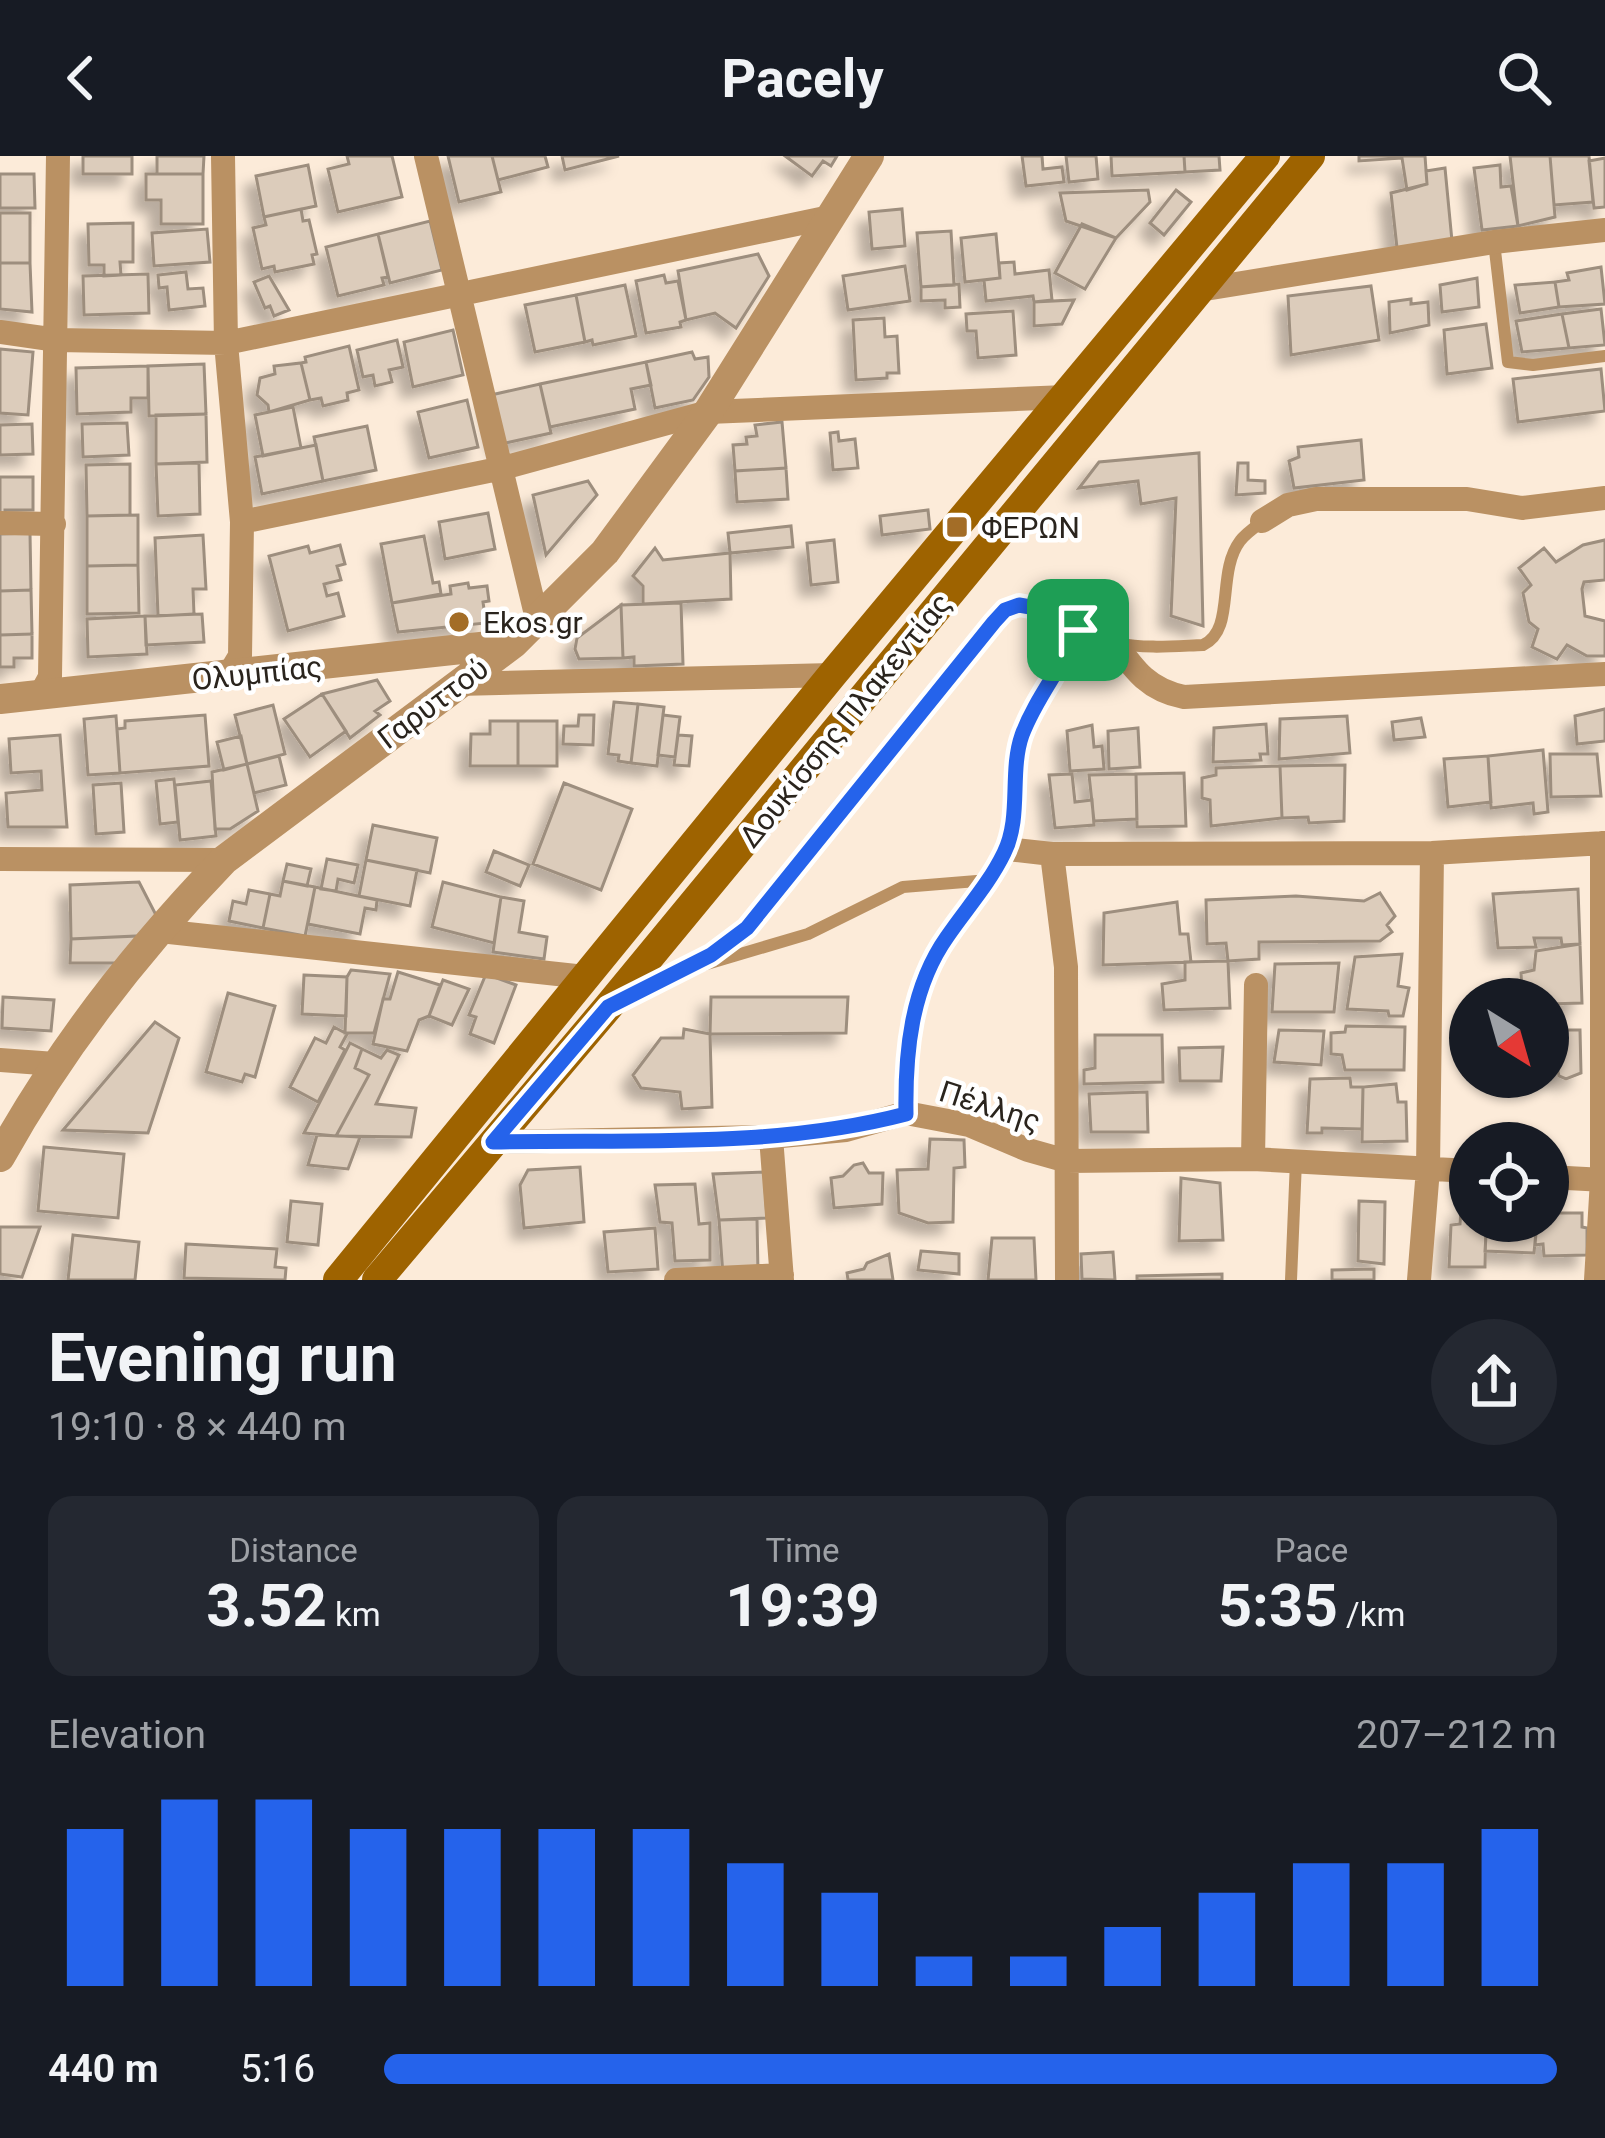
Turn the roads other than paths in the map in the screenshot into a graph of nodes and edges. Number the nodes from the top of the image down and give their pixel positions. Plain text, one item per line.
1 (58, 156) edge
2 (223, 156) edge
3 (426, 156) edge
4 (868, 156) edge
5 (1265, 156) edge
6 (1310, 156) edge
7 (830, 217) junction
8 (1605, 230) edge
9 (1494, 242) junction
10 (1199, 290) junction
11 (460, 292) junction
12 (0, 332) edge
13 (57, 340) junction
14 (226, 344) junction
15 (1605, 356) edge
16 (1066, 397) junction
17 (708, 412) junction
18 (503, 468) junction
19 (1605, 499) edge
20 (1262, 521) joint
21 (242, 522) junction
22 (0, 523) edge
23 (54, 524) junction
24 (1078, 630) junction
25 (526, 633) junction
26 (1115, 643) junction
27 (1605, 674) edge
28 (832, 675) junction
29 (228, 676) junction
30 (457, 684) junction
31 (40, 695) junction
32 (0, 699) edge
33 (1604, 843) edge
34 (1007, 849) junction
35 (1432, 853) junction
36 (1052, 854) junction
37 (0, 860) edge
38 (224, 860) junction
39 (989, 880) junction
40 (160, 931) junction
41 (677, 973) junction
42 (585, 977) junction
43 (1256, 985) dead end
44 (608, 1007) junction
45 (0, 1060) edge
46 (55, 1064) junction
47 (906, 1114) junction
48 (771, 1137) junction
49 (493, 1142) junction
50 (0, 1157) edge
51 (1253, 1159) junction
52 (1067, 1161) junction
53 (1296, 1161) junction
54 (1428, 1168) junction
55 (1449, 1170) edge
56 (1569, 1178) edge
57 (1603, 1180) edge
58 (782, 1278) edge
59 (338, 1280) edge
60 (377, 1280) edge
61 (676, 1280) edge
62 (1067, 1280) edge
63 (1291, 1280) edge
64 (1419, 1280) edge
65 (1596, 1280) edge

1 - 13 street
2 - 14 street
3 - 11 street
4 - 7 street, Γαρυττού
5 - 16 main road, Δουκίσσης Πλακεντίας
6 - 10 main road, Δουκίσσης Πλακεντίας
7 - 11 street
7 - 17 street, Γαρυττού
8 - 9 street
9 - 10 street
9 - 15 lane
10 - 44 main road, Δουκίσσης Πλακεντίας
11 - 14 street
11 - 18 street
12 - 13 street
13 - 14 street
13 - 23 street
14 - 21 street
16 - 17 street
16 - 28 main road, Δουκίσσης Πλακεντίας
17 - 18 street
17 - 25 street, Γαρυττού
18 - 21 street
18 - 25 street
19 - 20 street
20 - 26 lane
21 - 29 street
22 - 23 street
23 - 31 street
24 - 26 lane
24 - 34 lane
24 - 41 lane
25 - 29 street, Ολυμπίας
25 - 30 street, Γαρυττού
26 - 27 street
28 - 30 street
28 - 42 main road, Δουκίσσης Πλακεντίας
29 - 31 street, Ολυμπίας
30 - 38 street, Γαρυττού
31 - 32 street, Ολυμπίας
33 - 35 street
33 - 57 street
34 - 36 street
34 - 39 lane
35 - 36 street
35 - 54 street
36 - 52 street
37 - 38 street
38 - 40 street, Γαρυττού
39 - 41 lane
39 - 47 lane
40 - 42 street
40 - 46 street, Γαρυττού
41 - 44 lane
42 - 59 main road, Δουκίσσης Πλακεντίας
43 - 51 street
44 - 49 main road, Δουκίσσης Πλακεντίας
45 - 46 street
46 - 50 street, Γαρυττού
47 - 48 street, Πέλλης
47 - 52 street, Πέλλης
48 - 49 street, Πέλλης
48 - 58 street
49 - 60 main road, Δουκίσσης Πλακεντίας
51 - 52 street, Πέλλης
51 - 53 street, Πέλλης
52 - 62 street
53 - 54 street, Πέλλης
53 - 63 lane
54 - 55 street, Πέλλης
54 - 64 street
56 - 57 street
57 - 65 street
58 - 61 street

